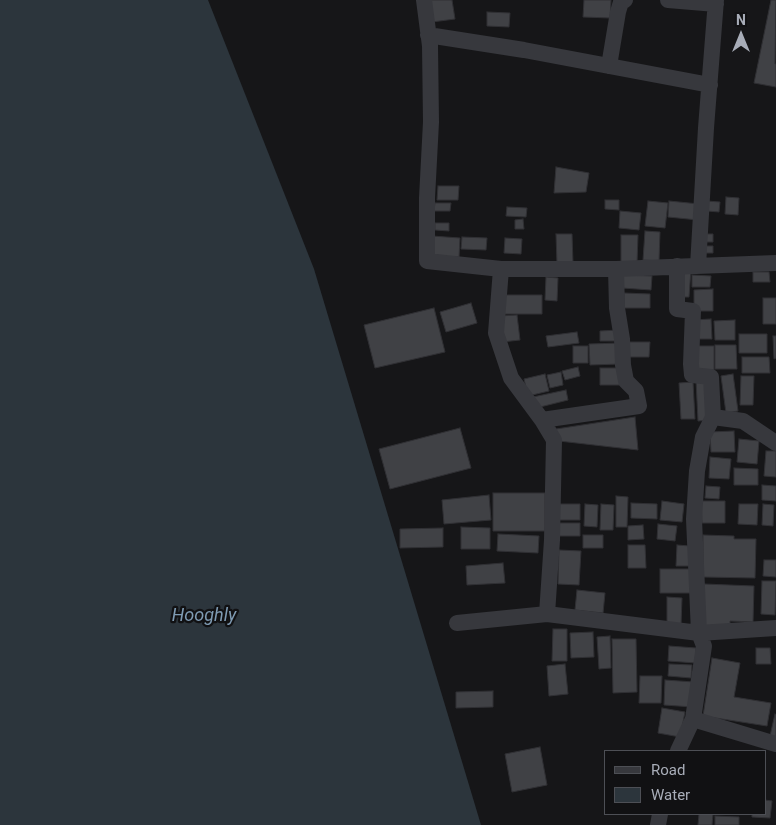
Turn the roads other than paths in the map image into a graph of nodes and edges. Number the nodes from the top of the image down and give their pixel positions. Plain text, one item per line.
1 (424, 0) edge
2 (625, 0) edge
3 (668, 0) edge
4 (716, 2) edge
5 (428, 35) junction
6 (609, 66) junction
7 (710, 85) junction
8 (776, 263) edge
9 (677, 266) junction
10 (698, 266) junction
11 (501, 269) junction
12 (616, 269) junction
13 (713, 417) junction
14 (542, 420) junction
15 (776, 443) edge
16 (547, 614) junction
17 (457, 623) dead end
18 (776, 628) edge
19 (699, 633) junction
20 (693, 719) junction
21 (776, 744) edge
22 (678, 750) edge

1 - 5 street
2 - 6 street
3 - 4 street
4 - 7 street
5 - 6 street
5 - 11 street
6 - 7 street
7 - 10 street
8 - 10 street
9 - 10 street
9 - 12 street
9 - 13 street
11 - 12 street
11 - 14 street
12 - 14 street
13 - 15 street
13 - 19 street
14 - 16 street
16 - 17 street
16 - 19 street
18 - 19 street
19 - 20 street
20 - 21 street
20 - 22 street

